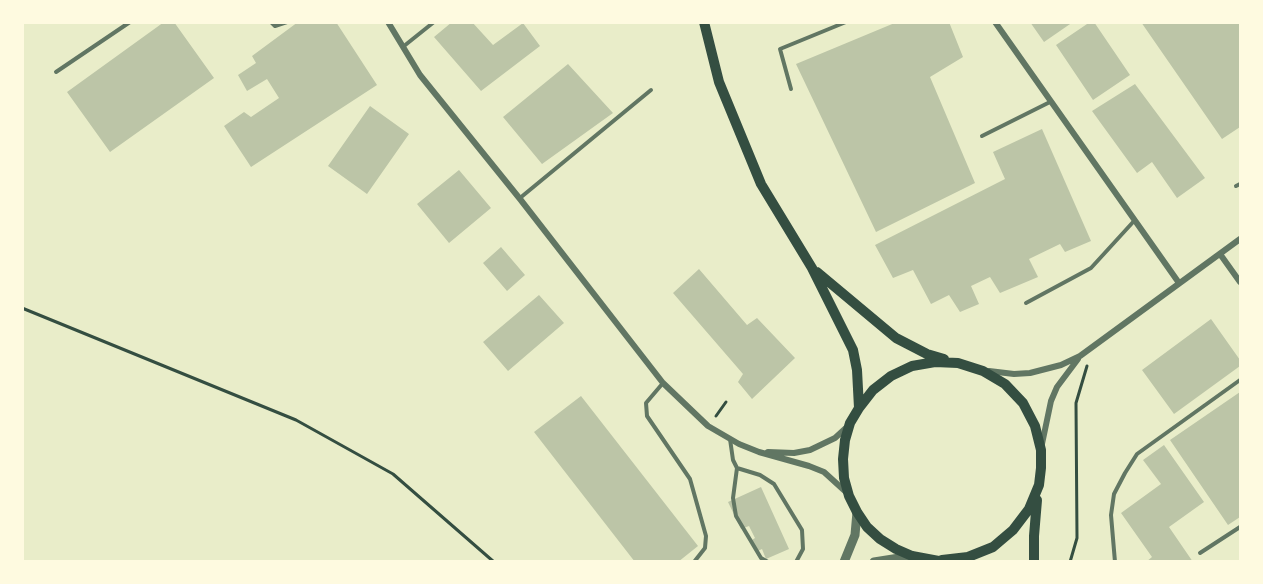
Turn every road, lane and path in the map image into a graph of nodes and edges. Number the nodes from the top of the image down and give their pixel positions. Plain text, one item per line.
1 (130, 22) edge
2 (271, 22) edge
3 (288, 22) edge
4 (388, 22) edge
5 (434, 22) edge
6 (704, 22) edge
7 (846, 22) edge
8 (995, 22) edge
9 (404, 46) junction
10 (56, 72) dead end
11 (791, 88) dead end
12 (651, 90) dead end
13 (1050, 102) junction
14 (982, 136) dead end
15 (520, 199) junction
16 (1134, 221) junction
17 (1240, 239) edge
18 (1220, 254) junction
19 (812, 268) junction
20 (1240, 282) edge
21 (1179, 284) junction
22 (1026, 303) dead end
23 (22, 308) edge
24 (1093, 347) junction
25 (1080, 356) junction
26 (958, 363) junction
27 (983, 371) junction
28 (1240, 380) edge
29 (663, 383) junction
30 (726, 402) dead end
31 (859, 408) junction
32 (716, 416) dead end
33 (850, 423) junction
34 (729, 438) junction
35 (1041, 450) junction
36 (759, 452) junction
37 (737, 468) junction
38 (1039, 485) junction
39 (849, 496) junction
40 (857, 512) junction
41 (1240, 527) edge
42 (1200, 553) dead end
43 (912, 556) junction
44 (494, 561) edge
45 (694, 561) edge
46 (768, 561) edge
47 (796, 561) edge
48 (844, 561) edge
49 (874, 561) edge
50 (943, 561) edge
51 (1034, 561) edge
52 (1070, 561) edge
53 (1115, 561) edge

1 - 10 lane
2 - 3 lane
4 - 9 street
5 - 9 lane
6 - 19 main road
7 - 11 lane
8 - 13 street
9 - 15 street
12 - 15 lane
13 - 14 lane
13 - 16 street
15 - 29 street
16 - 21 street
16 - 22 lane
17 - 18 street
18 - 20 street
18 - 21 street
19 - 26 main road
19 - 31 main road
21 - 24 street
23 - 44 path
24 - 25 street
24 - 52 path
25 - 27 street
25 - 35 street
26 - 27 main road
26 - 31 main road
27 - 35 main road
28 - 53 lane
29 - 34 street
29 - 45 lane
30 - 32 path
31 - 33 main road
33 - 36 street
33 - 39 main road
34 - 36 street
34 - 37 lane
35 - 38 main road
36 - 39 street
37 - 46 lane
37 - 47 lane
38 - 50 main road
38 - 51 main road
39 - 40 main road
40 - 43 main road
40 - 48 street
41 - 42 lane
43 - 49 street
43 - 50 main road

